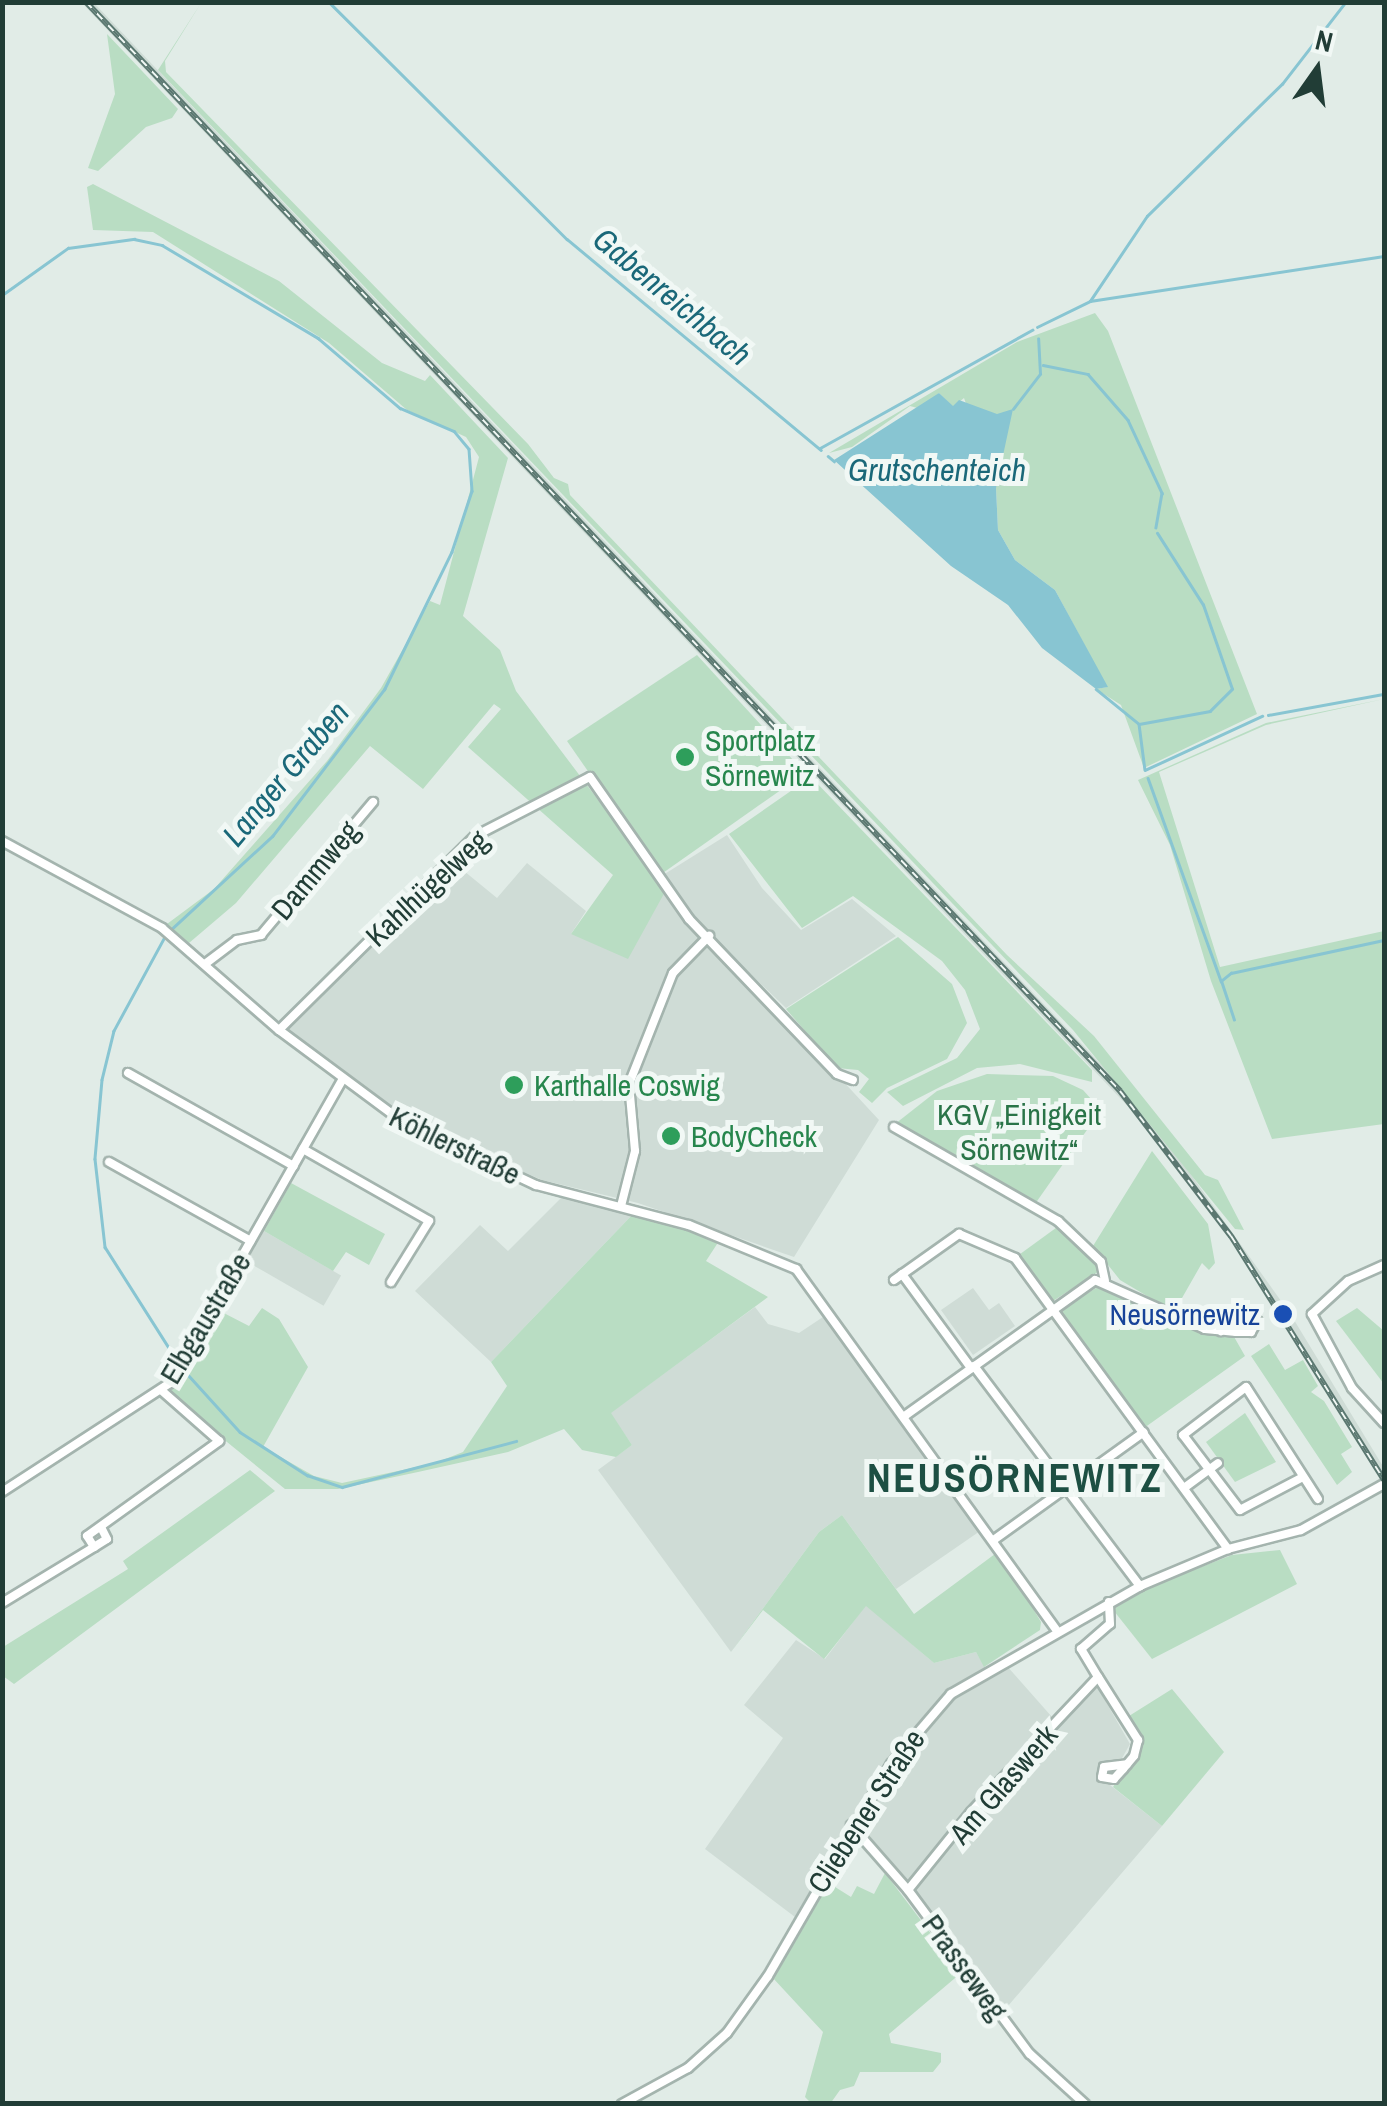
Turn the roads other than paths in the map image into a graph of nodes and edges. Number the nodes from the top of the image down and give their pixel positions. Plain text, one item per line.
1 (373, 802) dead end
2 (2, 841) edge
3 (709, 936) junction
4 (204, 964) junction
5 (279, 1030) junction
6 (128, 1072) dead end
7 (342, 1080) junction
8 (853, 1080) dead end
9 (894, 1127) dead end
10 (304, 1149) junction
11 (109, 1162) dead end
12 (294, 1166) junction
13 (621, 1206) junction
14 (251, 1242) junction
15 (1384, 1265) edge
16 (1105, 1281) junction
17 (391, 1282) dead end
18 (1054, 1308) junction
19 (1221, 1331) junction
20 (973, 1367) junction
21 (162, 1391) junction
22 (906, 1414) junction
23 (1384, 1423) edge
24 (1275, 1430) junction
25 (1144, 1432) junction
26 (1264, 1437) dead end
27 (1218, 1463) dead end
28 (1207, 1471) junction
29 (1303, 1477) junction
30 (1384, 1484) edge
31 (1184, 1488) junction
32 (1065, 1490) junction
33 (2, 1492) edge
34 (1318, 1499) dead end
35 (995, 1539) junction
36 (1228, 1548) junction
37 (1140, 1586) junction
38 (1109, 1602) junction
39 (2, 1603) edge
40 (1056, 1629) junction
41 (1098, 1677) junction
42 (1127, 1764) dead end
43 (851, 1825) junction
44 (908, 1890) junction
45 (622, 2104) edge
46 (1085, 2104) edge

1 - 4 street, Dammweg
2 - 4 street, Köhlerstraße
3 - 5 street, Kahlhügelweg
3 - 8 street
3 - 13 street
4 - 5 street, Köhlerstraße
5 - 7 street, Köhlerstraße
6 - 12 street
7 - 10 street, Elbgaustraße
7 - 13 street, Köhlerstraße
9 - 16 street
10 - 12 street, Elbgaustraße
10 - 17 street
11 - 14 street
12 - 14 street, Elbgaustraße
13 - 22 street, Köhlerstraße
14 - 21 street, Elbgaustraße
15 - 23 street
16 - 18 street
16 - 19 street
18 - 20 street
18 - 20 street
18 - 25 street
19 - 19 street
20 - 22 street
20 - 32 street
21 - 33 street, Elbgaustraße
21 - 39 street
22 - 35 street, Köhlerstraße
24 - 26 street
24 - 28 street
24 - 29 street
25 - 31 street
25 - 32 street
27 - 28 street
28 - 29 street
28 - 31 street
29 - 34 street
30 - 36 street, Cliebener Straße
31 - 36 street
32 - 35 street
32 - 37 street
35 - 40 street, Köhlerstraße
36 - 37 street, Cliebener Straße
37 - 38 street, Cliebener Straße
38 - 40 street, Cliebener Straße
38 - 41 street
40 - 43 street, Cliebener Straße
41 - 42 street
41 - 44 street, Am Glaswerk
43 - 44 street, Prasseweg
43 - 45 street, Cliebener Straße
44 - 46 street, Prasseweg

